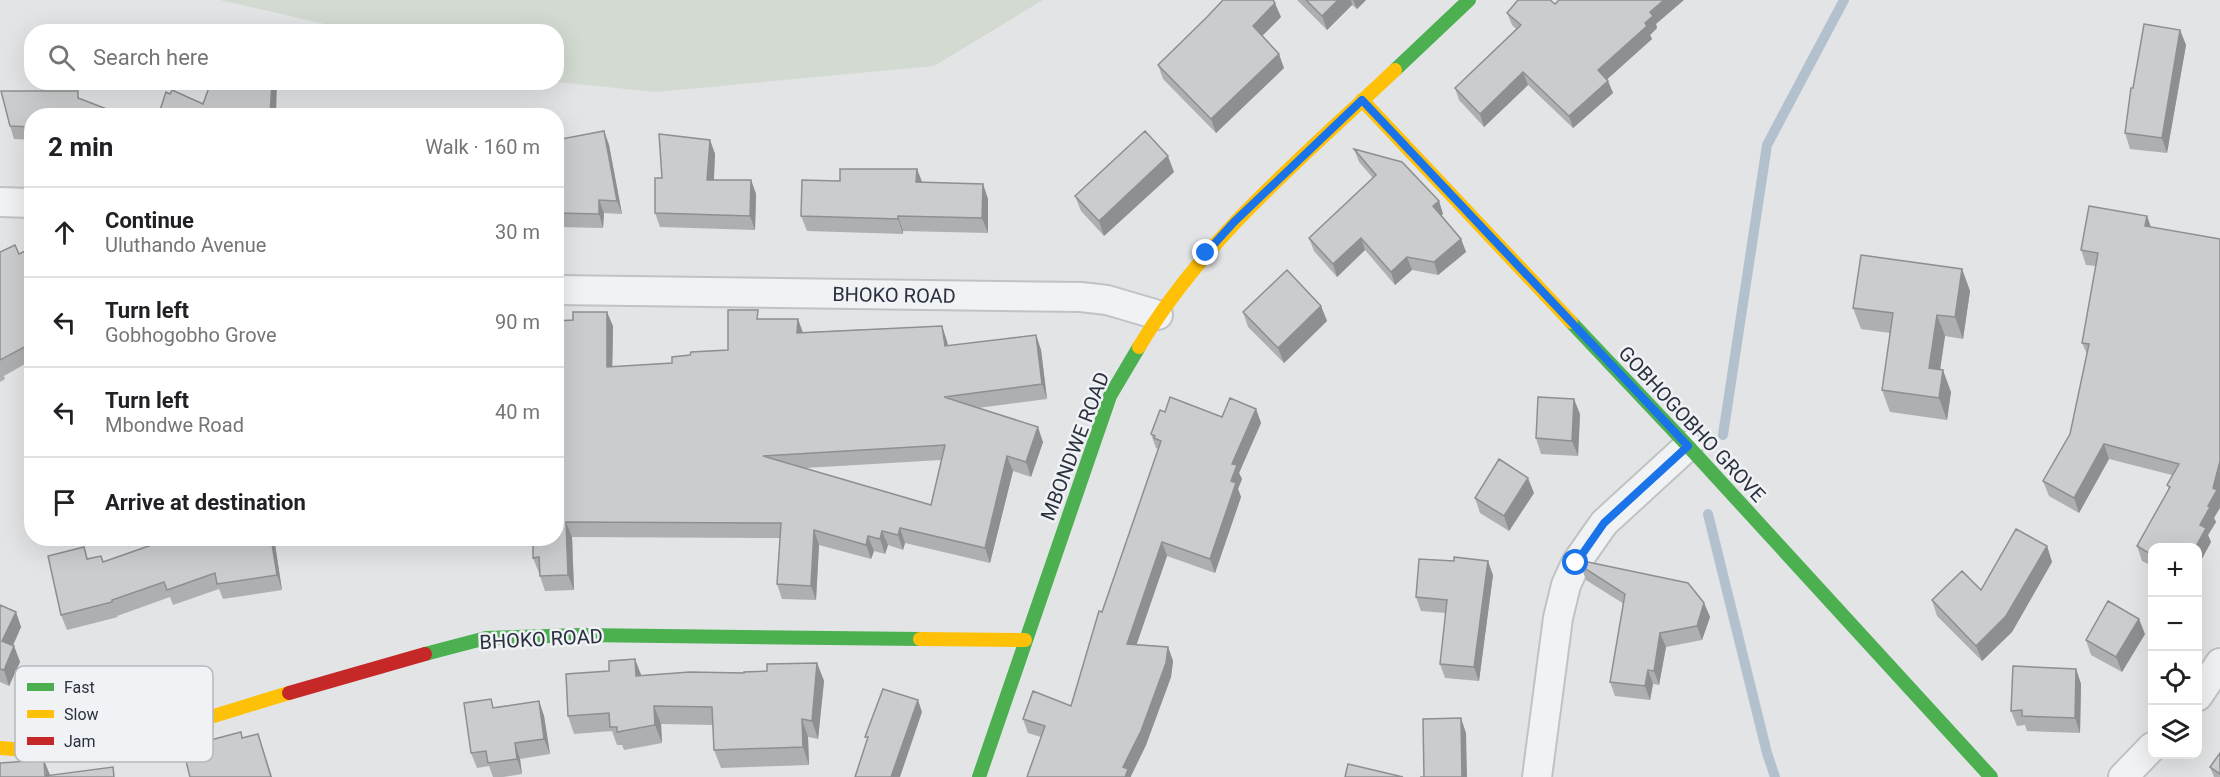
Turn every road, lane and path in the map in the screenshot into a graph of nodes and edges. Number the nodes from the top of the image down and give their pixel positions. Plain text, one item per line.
1 (1468, 0) edge
2 (1362, 100) junction
3 (0, 202) edge
4 (24, 203) edge
5 (564, 290) edge
6 (1158, 315) junction
7 (1688, 446) junction
8 (1025, 640) junction
9 (2220, 663) edge
10 (2202, 690) edge
11 (213, 716) edge
12 (0, 748) edge
13 (15, 749) edge
14 (2148, 751) edge
15 (980, 777) edge
16 (1537, 777) edge
17 (1991, 777) edge
18 (2123, 777) edge

1 - 2 street, MBONDWE ROAD
2 - 6 street, MBONDWE ROAD
2 - 7 street, GOBHOGOBHO GROVE
3 - 4 street
5 - 6 street, BHOKO ROAD
6 - 8 street, MBONDWE ROAD
7 - 16 street
7 - 17 street, GOBHOGOBHO GROVE
8 - 11 street, BHOKO ROAD
8 - 15 street, MBONDWE ROAD
9 - 10 street
12 - 13 street, BHOKO ROAD
14 - 18 street

